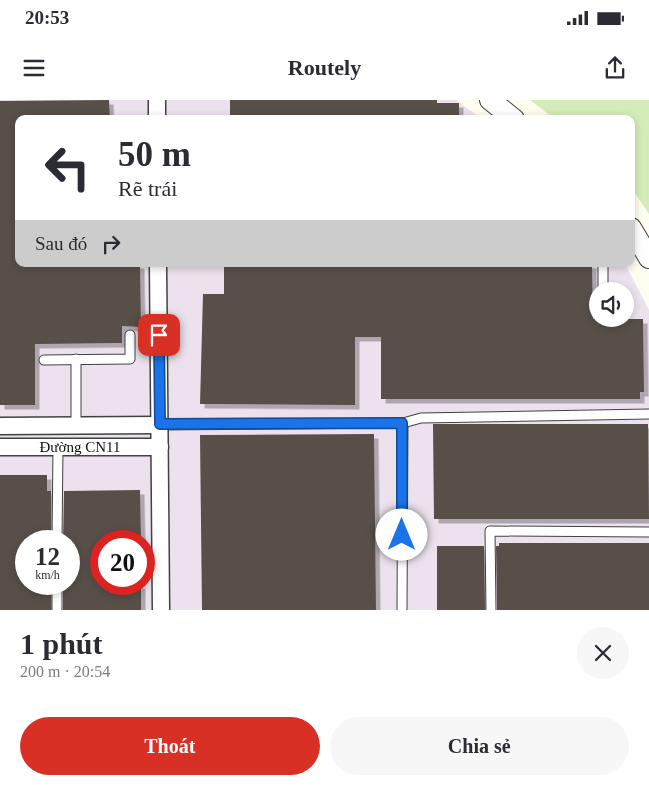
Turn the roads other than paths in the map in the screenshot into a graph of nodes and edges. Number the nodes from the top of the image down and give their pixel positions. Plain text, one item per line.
1 (157, 100) edge
2 (490, 100) edge
3 (157, 115) edge
4 (509, 115) edge
5 (635, 236) edge
6 (649, 258) edge
7 (158, 267) edge
8 (603, 267) edge
9 (602, 282) edge
10 (130, 335) dead end
11 (76, 359) junction
12 (44, 360) dead end
13 (649, 414) edge
14 (402, 423) junction
15 (160, 424) junction
16 (76, 425) junction
17 (0, 426) edge
18 (58, 446) junction
19 (0, 447) edge
20 (160, 447) junction
21 (58, 530) edge
22 (649, 532) edge
23 (58, 595) edge
24 (57, 610) edge
25 (161, 610) edge
26 (402, 610) edge
27 (491, 610) edge

1 - 3 street
2 - 4 street
5 - 6 street
7 - 15 street
8 - 9 lane
10 - 11 lane
11 - 12 lane
11 - 16 lane
13 - 14 lane
14 - 15 lane
14 - 26 lane
15 - 16 street, Đường CN11
15 - 20 street
16 - 17 street, Đường CN11
18 - 19 street, Đường CN11
18 - 20 street, Đường CN11
18 - 21 lane
20 - 25 street
22 - 27 lane
23 - 24 lane

